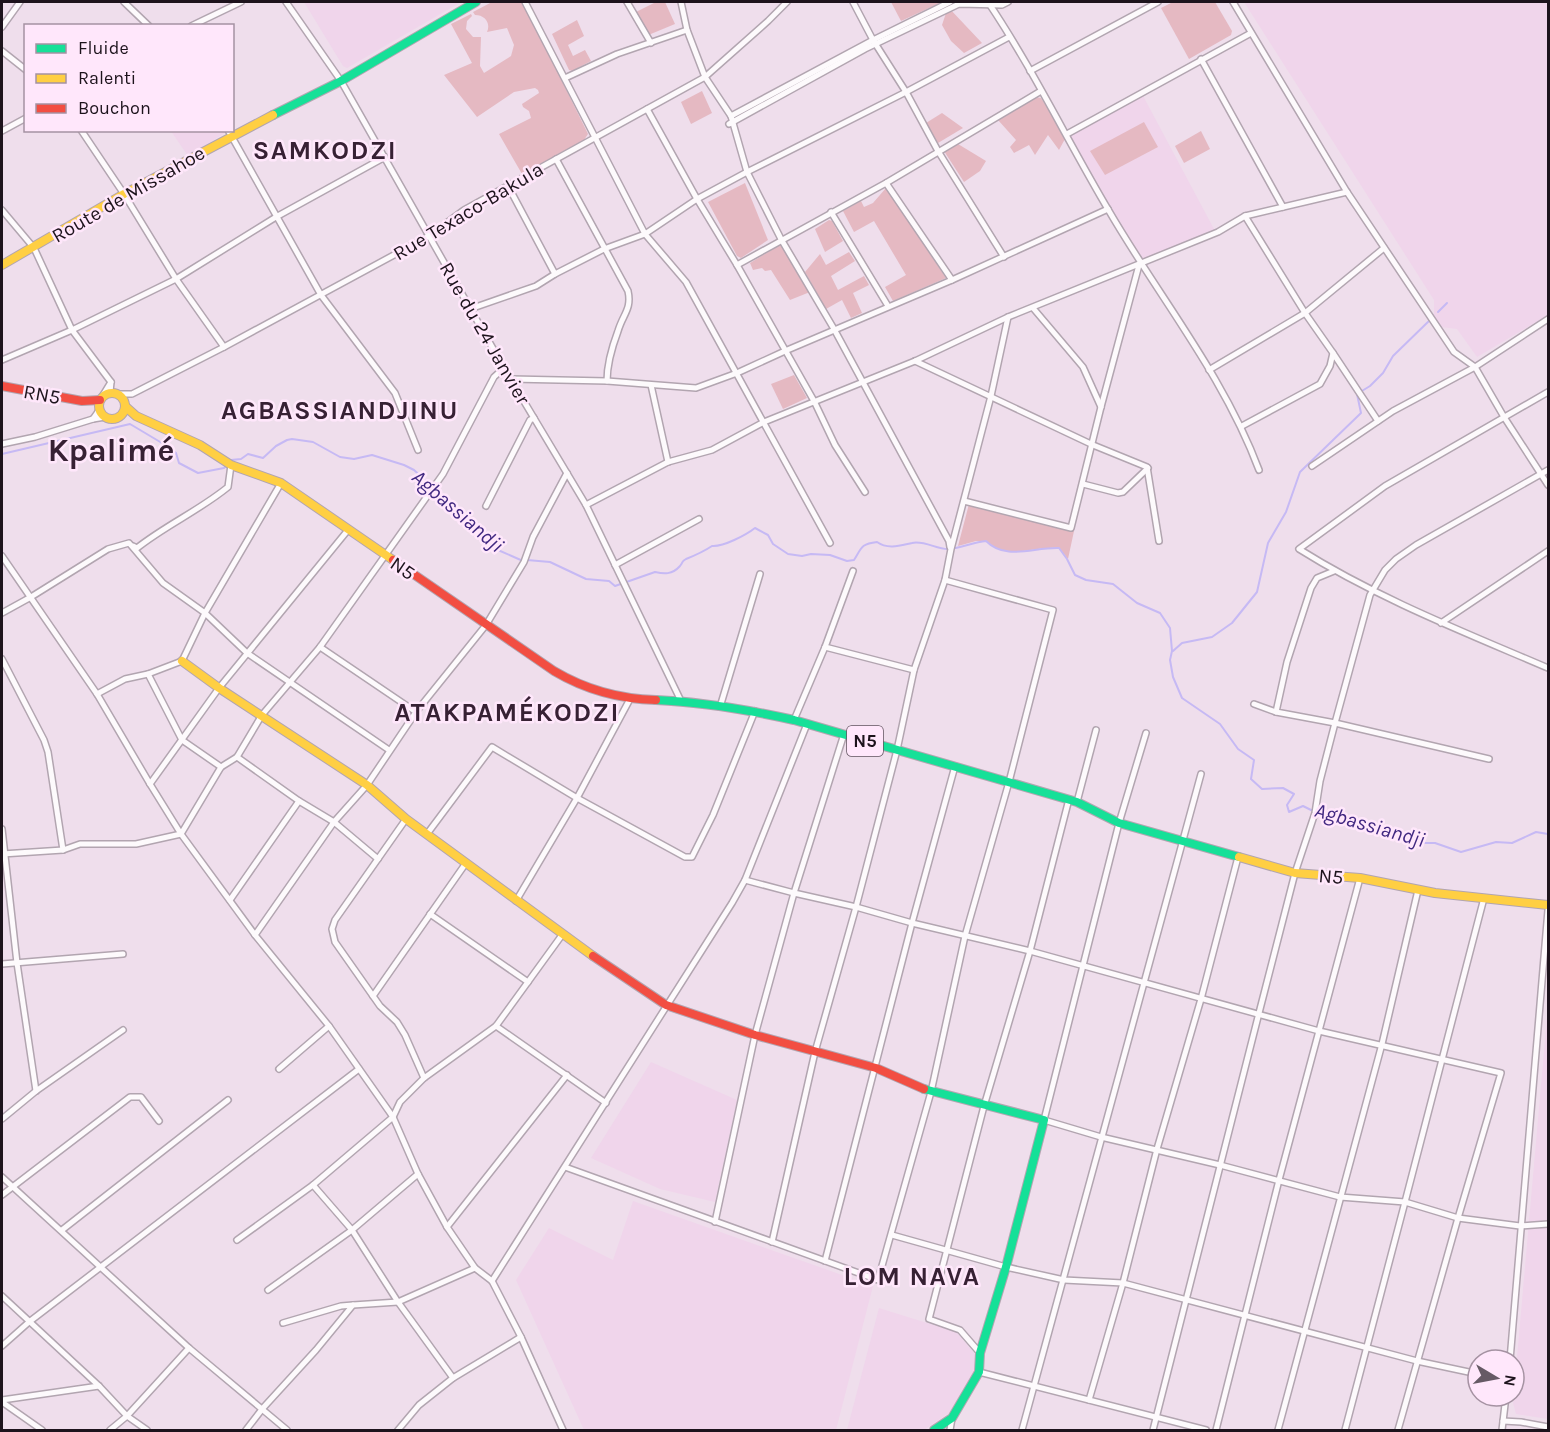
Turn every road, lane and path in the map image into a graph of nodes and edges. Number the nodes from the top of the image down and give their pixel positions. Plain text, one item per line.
1 (20, 2) edge
2 (124, 2) edge
3 (241, 2) edge
4 (286, 2) edge
5 (476, 2) edge
6 (525, 2) edge
7 (627, 2) edge
8 (681, 2) edge
9 (787, 2) edge
10 (854, 2) edge
11 (950, 2) edge
12 (988, 2) edge
13 (1008, 2) edge
14 (1158, 2) edge
15 (1233, 2) edge
16 (994, 10) junction
17 (147, 24) edge
18 (195, 24) edge
19 (2, 27) edge
20 (687, 30) junction
21 (1251, 33) junction
22 (1009, 37) junction
23 (873, 40) junction
24 (651, 43) junction
25 (2, 51) edge
26 (1201, 59) junction
27 (24, 68) edge
28 (1030, 71) junction
29 (705, 76) junction
30 (565, 78) junction
31 (341, 81) junction
32 (1041, 91) junction
33 (906, 93) junction
34 (647, 109) junction
35 (731, 116) junction
36 (24, 119) edge
37 (729, 124) dead end
38 (2, 131) edge
39 (234, 131) edge
40 (82, 132) edge
41 (230, 133) edge
42 (1067, 134) junction
43 (595, 137) junction
44 (938, 151) junction
45 (385, 158) junction
46 (556, 159) junction
47 (747, 172) junction
48 (886, 183) junction
49 (508, 186) junction
50 (1347, 192) junction
51 (124, 194) junction
52 (697, 199) junction
53 (1283, 207) junction
54 (1108, 209) junction
55 (2, 210) edge
56 (831, 212) junction
57 (1245, 216) junction
58 (276, 217) junction
59 (645, 234) junction
60 (429, 236) junction
61 (781, 239) junction
62 (34, 248) junction
63 (1384, 248) junction
64 (604, 249) junction
65 (1004, 257) junction
66 (1140, 264) junction
67 (2, 265) edge
68 (737, 265) junction
69 (555, 274) junction
70 (176, 279) junction
71 (952, 280) junction
72 (321, 295) junction
73 (888, 306) junction
74 (1033, 308) junction
75 (470, 309) junction
76 (1305, 313) junction
77 (1008, 317) junction
78 (1548, 319) edge
79 (834, 329) junction
80 (72, 330) junction
81 (224, 347) junction
82 (785, 351) junction
83 (1333, 353) junction
84 (2, 360) edge
85 (915, 361) junction
86 (1475, 367) junction
87 (504, 368) junction
88 (1209, 370) junction
89 (737, 373) junction
90 (511, 379) junction
91 (607, 381) junction
92 (111, 382) junction
93 (861, 382) junction
94 (651, 385) junction
95 (2, 386) edge
96 (1548, 392) edge
97 (115, 393) junction
98 (132, 394) junction
99 (991, 396) junction
100 (814, 401) junction
101 (100, 405) junction
102 (126, 407) junction
103 (1101, 407) junction
104 (136, 416) junction
105 (105, 417) junction
106 (120, 417) junction
107 (1503, 417) junction
108 (534, 418) junction
109 (93, 419) junction
110 (1378, 420) junction
111 (764, 422) junction
112 (1242, 426) junction
113 (2, 444) edge
114 (1093, 445) junction
115 (418, 450) dead end
116 (668, 462) junction
117 (229, 463) junction
118 (1312, 466) dead end
119 (1148, 468) junction
120 (1259, 470) dead end
121 (1548, 470) edge
122 (567, 473) junction
123 (1540, 475) junction
124 (281, 483) junction
125 (1083, 484) junction
126 (1548, 485) edge
127 (865, 492) dead end
128 (964, 501) junction
129 (586, 505) junction
130 (486, 506) dead end
131 (699, 519) dead end
132 (348, 530) junction
133 (1159, 542) dead end
134 (129, 543) junction
135 (830, 543) dead end
136 (951, 549) junction
137 (1548, 551) edge
138 (384, 555) junction
139 (2, 556) edge
140 (615, 565) junction
141 (1334, 571) junction
142 (853, 572) dead end
143 (760, 574) dead end
144 (945, 580) junction
145 (1373, 590) junction
146 (31, 597) junction
147 (2, 613) edge
148 (205, 613) junction
149 (1442, 623) junction
150 (486, 625) junction
151 (320, 647) junction
152 (825, 647) junction
153 (247, 653) junction
154 (2, 659) edge
155 (182, 661) junction
156 (1548, 668) edge
157 (5, 670) edge
158 (914, 670) junction
159 (148, 674) junction
160 (289, 681) junction
161 (219, 688) junction
162 (97, 694) junction
163 (630, 699) junction
164 (681, 701) junction
165 (1254, 704) dead end
166 (720, 707) junction
167 (754, 711) junction
168 (416, 712) junction
169 (1276, 712) junction
170 (262, 715) junction
171 (794, 720) junction
172 (1335, 723) junction
173 (807, 724) junction
174 (1096, 730) dead end
175 (1146, 733) dead end
176 (844, 734) junction
177 (182, 740) junction
178 (389, 750) junction
179 (897, 750) junction
180 (237, 757) junction
181 (1489, 759) dead end
182 (955, 766) junction
183 (221, 767) junction
184 (1201, 774) dead end
185 (1009, 782) junction
186 (150, 784) junction
187 (367, 785) junction
188 (578, 798) junction
189 (1073, 800) junction
190 (299, 801) junction
191 (406, 819) junction
192 (334, 822) junction
193 (1119, 823) junction
194 (2, 829) edge
195 (182, 834) junction
196 (427, 834) junction
197 (1182, 842) junction
198 (63, 850) junction
199 (3, 854) edge
200 (1238, 857) junction
201 (378, 859) junction
202 (466, 863) junction
203 (1295, 873) junction
204 (1360, 878) junction
205 (745, 880) junction
206 (1418, 890) junction
207 (794, 894) junction
208 (1484, 898) junction
209 (230, 900) junction
210 (516, 901) junction
211 (1548, 905) edge
212 (856, 907) junction
213 (1548, 910) edge
214 (430, 915) junction
215 (912, 923) junction
216 (255, 935) junction
217 (562, 935) junction
218 (965, 936) junction
219 (1030, 951) junction
220 (123, 954) dead end
221 (17, 963) junction
222 (2, 964) edge
223 (1083, 965) junction
224 (528, 982) junction
225 (1145, 982) junction
226 (374, 996) junction
227 (1201, 999) junction
228 (666, 1005) junction
229 (1259, 1012) junction
230 (329, 1026) junction
231 (496, 1026) junction
232 (123, 1030) dead end
233 (1319, 1031) junction
234 (755, 1035) junction
235 (1382, 1044) junction
236 (814, 1052) junction
237 (1443, 1058) junction
238 (876, 1068) junction
239 (279, 1069) dead end
240 (359, 1069) junction
241 (567, 1075) junction
242 (424, 1078) junction
243 (36, 1091) junction
244 (931, 1092) junction
245 (228, 1100) dead end
246 (606, 1103) junction
247 (984, 1106) junction
248 (393, 1117) junction
249 (2, 1119) edge
250 (1044, 1120) junction
251 (159, 1121) dead end
252 (1101, 1137) junction
253 (1156, 1149) junction
254 (1220, 1165) junction
255 (565, 1167) junction
256 (418, 1174) junction
257 (2, 1176) edge
258 (1279, 1180) junction
259 (313, 1185) junction
260 (12, 1187) junction
261 (2, 1195) edge
262 (1340, 1197) junction
263 (1405, 1202) junction
264 (1458, 1218) junction
265 (716, 1222) junction
266 (1548, 1224) edge
267 (1520, 1226) junction
268 (447, 1227) junction
269 (62, 1230) junction
270 (352, 1230) junction
271 (892, 1235) junction
272 (237, 1240) dead end
273 (772, 1242) junction
274 (946, 1250) junction
275 (825, 1261) junction
276 (103, 1267) junction
277 (1006, 1267) junction
278 (475, 1268) junction
279 (1064, 1280) junction
280 (492, 1281) junction
281 (1123, 1283) junction
282 (268, 1290) dead end
283 (2, 1296) edge
284 (1186, 1299) junction
285 (398, 1302) junction
286 (353, 1305) junction
287 (1246, 1316) junction
288 (29, 1322) junction
289 (283, 1323) dead end
290 (1305, 1331) junction
291 (521, 1337) junction
292 (2, 1346) edge
293 (1367, 1347) junction
294 (189, 1348) junction
295 (1511, 1348) edge
296 (980, 1353) junction
297 (1417, 1361) junction
298 (1466, 1371) edge
299 (979, 1372) junction
300 (453, 1378) junction
301 (1034, 1385) junction
302 (99, 1386) junction
303 (1089, 1400) junction
304 (2, 1401) edge
305 (263, 1408) junction
306 (1505, 1408) edge
307 (127, 1416) junction
308 (952, 1418) junction
309 (1157, 1418) junction
310 (1503, 1421) junction
311 (1548, 1427) edge
312 (42, 1431) edge
313 (110, 1431) edge
314 (147, 1431) edge
315 (246, 1431) edge
316 (287, 1431) edge
317 (398, 1431) edge
318 (563, 1431) edge
319 (934, 1431) edge
320 (950, 1431) edge
321 (1022, 1431) edge
322 (1153, 1431) edge
323 (1206, 1431) edge
324 (1216, 1431) edge
325 (1278, 1431) edge
326 (1345, 1431) edge
327 (1398, 1431) edge
328 (1502, 1431) edge

1 - 19 street
2 - 17 street
3 - 18 street
4 - 31 street, Rue du 24 Janvier
5 - 31 main road, Route de Missahoe
6 - 30 street
7 - 24 street
8 - 20 street
9 - 29 street, Rue Texaco-Bakula
10 - 23 street
11 - 23 street
12 - 16 street
13 - 16 street
13 - 37 street
14 - 28 street
15 - 21 street
16 - 22 street
20 - 24 street
20 - 29 street
21 - 26 street
21 - 50 street
22 - 28 street
22 - 33 street
23 - 33 street
23 - 35 street
24 - 30 street
25 - 27 street
26 - 42 street
26 - 53 street
28 - 32 street
29 - 34 street, Rue Texaco-Bakula
29 - 35 street
30 - 43 street
31 - 39 main road, Route de Missahoe
31 - 45 street, Rue du 24 Janvier
32 - 42 street
32 - 44 street
33 - 44 street
33 - 47 street
34 - 43 street, Rue Texaco-Bakula
34 - 52 street
35 - 47 street
36 - 38 street
40 - 51 street
41 - 51 main road, Route de Missahoe
41 - 58 street
42 - 54 street
43 - 46 street, Rue Texaco-Bakula
43 - 59 street
44 - 48 street
44 - 65 street
45 - 58 street
45 - 60 street, Rue du 24 Janvier
46 - 49 street, Rue Texaco-Bakula
46 - 64 street
47 - 52 street
47 - 61 street
48 - 56 street
48 - 71 street
49 - 60 street, Rue Texaco-Bakula
49 - 69 street
50 - 53 street
50 - 63 street
51 - 62 main road, Route de Missahoe
51 - 70 street
52 - 59 street
52 - 68 street
53 - 57 street
54 - 65 street
54 - 66 street
55 - 62 street
56 - 61 street
56 - 73 street
57 - 66 street
57 - 76 street
58 - 70 street
58 - 72 street
59 - 64 street
59 - 89 street
60 - 72 street, Rue Texaco-Bakula
60 - 75 street, Rue du 24 Janvier
61 - 68 street
61 - 79 street
62 - 67 main road, Route de Missahoe
62 - 80 street
63 - 76 street
63 - 86 street
64 - 69 street
64 - 91 street
65 - 71 street
66 - 74 street
66 - 88 street
66 - 103 street
68 - 82 street
69 - 75 street
70 - 80 street
70 - 81 street
71 - 73 street
72 - 81 street, Rue Texaco-Bakula
72 - 115 street
73 - 79 street
74 - 77 street
74 - 103 street
75 - 87 street, Rue du 24 Janvier
76 - 83 street
76 - 88 street
77 - 85 street
77 - 99 street
78 - 86 street
79 - 82 street
79 - 93 street
80 - 84 street
80 - 92 street
81 - 98 street, Rue Texaco-Bakula
82 - 89 street
82 - 100 street
83 - 110 street
83 - 112 street
85 - 93 street
85 - 99 street
86 - 107 street
86 - 110 street
87 - 90 street, Rue du 24 Janvier
87 - 138 street
88 - 112 street
89 - 94 street
89 - 111 street
90 - 91 street
90 - 108 street, Rue du 24 Janvier
91 - 94 street
92 - 97 street
92 - 101 street
93 - 100 street
93 - 136 street
94 - 116 street
95 - 101 main road, RN5 / RN5
96 - 107 street
97 - 98 street, Rue Texaco-Bakula
97 - 101 main road
97 - 102 main road
98 - 102 street
99 - 114 street
99 - 128 street
100 - 111 street
100 - 127 street
101 - 105 main road, RN5
101 - 109 street
102 - 104 main road, N5
102 - 106 main road
103 - 114 street
104 - 106 main road, N5
104 - 117 main road, N5
105 - 106 main road
105 - 109 street
107 - 123 street
107 - 141 street
108 - 122 street, Rue du 24 Janvier
108 - 130 street
109 - 113 street
110 - 118 street
111 - 116 street
111 - 135 street
112 - 120 street
114 - 119 street
114 - 125 street
116 - 129 street
117 - 124 main road, N5 / N5
117 - 134 street
119 - 125 street
119 - 133 street
121 - 123 street
122 - 129 street, Rue du 24 Janvier
122 - 150 street
123 - 126 street
123 - 145 street
124 - 132 main road, N5 / N5
124 - 148 street
125 - 128 street
128 - 136 street
129 - 140 street, Rue du 24 Janvier
131 - 140 street
132 - 138 main road, N5 / N5
132 - 153 street
134 - 146 street
134 - 148 street
136 - 144 street
137 - 149 street
138 - 150 main road, N5 / N5
138 - 151 street
139 - 146 street
140 - 164 street, Rue du 24 Janvier
141 - 145 street
141 - 169 street
142 - 152 street
143 - 166 street
144 - 158 street
144 - 185 street
145 - 149 street
145 - 172 street
146 - 147 street
146 - 162 street
148 - 153 street
148 - 155 street
149 - 156 street
150 - 163 main road, N5 / N5
150 - 168 street
151 - 160 street
151 - 168 street
152 - 158 street
152 - 171 street
153 - 160 street
153 - 161 street
154 - 157 street
155 - 159 street
155 - 161 main road
157 - 198 street
158 - 179 street
159 - 162 street
159 - 177 street
160 - 170 street
160 - 178 street
161 - 170 main road
161 - 177 street
162 - 186 street
163 - 164 main road, N5 / N5
163 - 188 street
164 - 166 main road, N5 / N5
165 - 169 street
166 - 167 main road, N5 / N5
167 - 171 main road, N5 / N5
167 - 188 street
168 - 178 street
169 - 172 street
170 - 180 street
170 - 187 main road
171 - 173 main road, N5 / N5
172 - 181 street
172 - 203 street
173 - 176 main road, N5 / N5
173 - 205 street
174 - 189 street
175 - 193 street
176 - 179 main road, N5 / N5
176 - 207 street
177 - 183 street
177 - 186 street
178 - 187 street
179 - 182 main road, N5 / N5
179 - 212 street
180 - 183 street
180 - 190 street
182 - 185 main road, N5 / N5
182 - 215 street
183 - 195 street
184 - 197 street
185 - 189 main road, N5 / N5
185 - 218 street
186 - 195 street
187 - 191 main road
187 - 192 street
188 - 196 street
188 - 210 street
189 - 193 main road, N5 / N5
189 - 219 street
190 - 192 street
190 - 209 street
191 - 196 main road
191 - 201 street
192 - 201 street
192 - 216 street
193 - 197 main road, N5 / N5
193 - 223 street
194 - 199 street
195 - 198 street
195 - 209 street
196 - 202 main road
197 - 200 main road, N5 / N5
197 - 225 street
198 - 199 street
199 - 221 street
200 - 203 main road, N5 / N5
200 - 227 street
201 - 226 street
202 - 210 main road
202 - 214 street
203 - 204 main road, N5 / N5
203 - 229 street
204 - 206 main road, N5 / N5
204 - 233 street
205 - 207 street
205 - 228 street
206 - 208 main road, N5 / N5
206 - 235 street
207 - 212 street
207 - 234 street
208 - 211 main road, N5 / N5
208 - 237 street
209 - 216 street
210 - 217 main road
212 - 215 street
212 - 236 street
213 - 267 street
214 - 224 street
214 - 226 street
215 - 218 street
215 - 238 street
216 - 230 street
217 - 224 street
217 - 228 main road
218 - 219 street
218 - 244 street
219 - 223 street
219 - 247 street
220 - 221 street
221 - 222 street
221 - 243 street
223 - 225 street
223 - 250 street
224 - 231 street
225 - 227 street
225 - 252 street
226 - 242 street
227 - 229 street
227 - 253 street
228 - 234 main road
228 - 246 street
229 - 233 street
229 - 254 street
230 - 239 street
230 - 240 street
231 - 241 street
231 - 242 street
232 - 243 street
233 - 235 street
233 - 258 street
234 - 236 main road
234 - 265 street
235 - 237 street
235 - 262 street
236 - 238 main road
236 - 273 street
237 - 263 street
237 - 264 street
238 - 244 main road
238 - 275 street
240 - 248 street
240 - 276 street
241 - 246 street
241 - 268 street
242 - 248 street
243 - 249 street
244 - 247 main road
244 - 271 street
245 - 269 street
246 - 255 street
247 - 250 main road
247 - 274 street
248 - 256 street
248 - 259 street
250 - 252 street
250 - 277 main road
251 - 260 street
252 - 253 street
252 - 279 street
253 - 254 street
253 - 281 street
254 - 258 street
254 - 284 street
255 - 265 street
255 - 280 street
256 - 268 street
256 - 270 street
257 - 260 street
258 - 262 street
258 - 287 street
259 - 270 street
259 - 272 street
260 - 261 street
260 - 269 street
262 - 263 street
262 - 290 street
263 - 264 street
263 - 293 street
264 - 267 street
264 - 297 street
265 - 273 street
266 - 267 street
267 - 295 street
268 - 278 street
269 - 276 street
270 - 282 street
270 - 285 street
271 - 274 street
271 - 275 street
273 - 275 street
274 - 277 street
274 - 296 street
276 - 288 street
276 - 294 street
277 - 279 street
277 - 296 main road
278 - 280 street
278 - 285 street
279 - 281 street
279 - 301 street
280 - 291 street
281 - 284 street
281 - 303 street
283 - 288 street
284 - 287 street
284 - 309 street
285 - 286 street
285 - 300 street
286 - 289 street
286 - 305 street
287 - 290 street
287 - 324 street
288 - 292 street
288 - 302 street
290 - 293 street
290 - 325 street
291 - 300 street
291 - 318 street
293 - 297 street
293 - 326 street
294 - 305 street
294 - 307 street
296 - 299 main road
297 - 298 street
297 - 327 street
299 - 301 street
299 - 308 main road
300 - 317 street
301 - 303 street
301 - 321 street
302 - 304 street
302 - 307 street
303 - 309 street
304 - 312 street
305 - 315 street
305 - 316 street
306 - 310 street
307 - 313 street
307 - 314 street
308 - 319 main road
308 - 320 street
309 - 322 street
309 - 323 street
310 - 311 street
310 - 328 street

